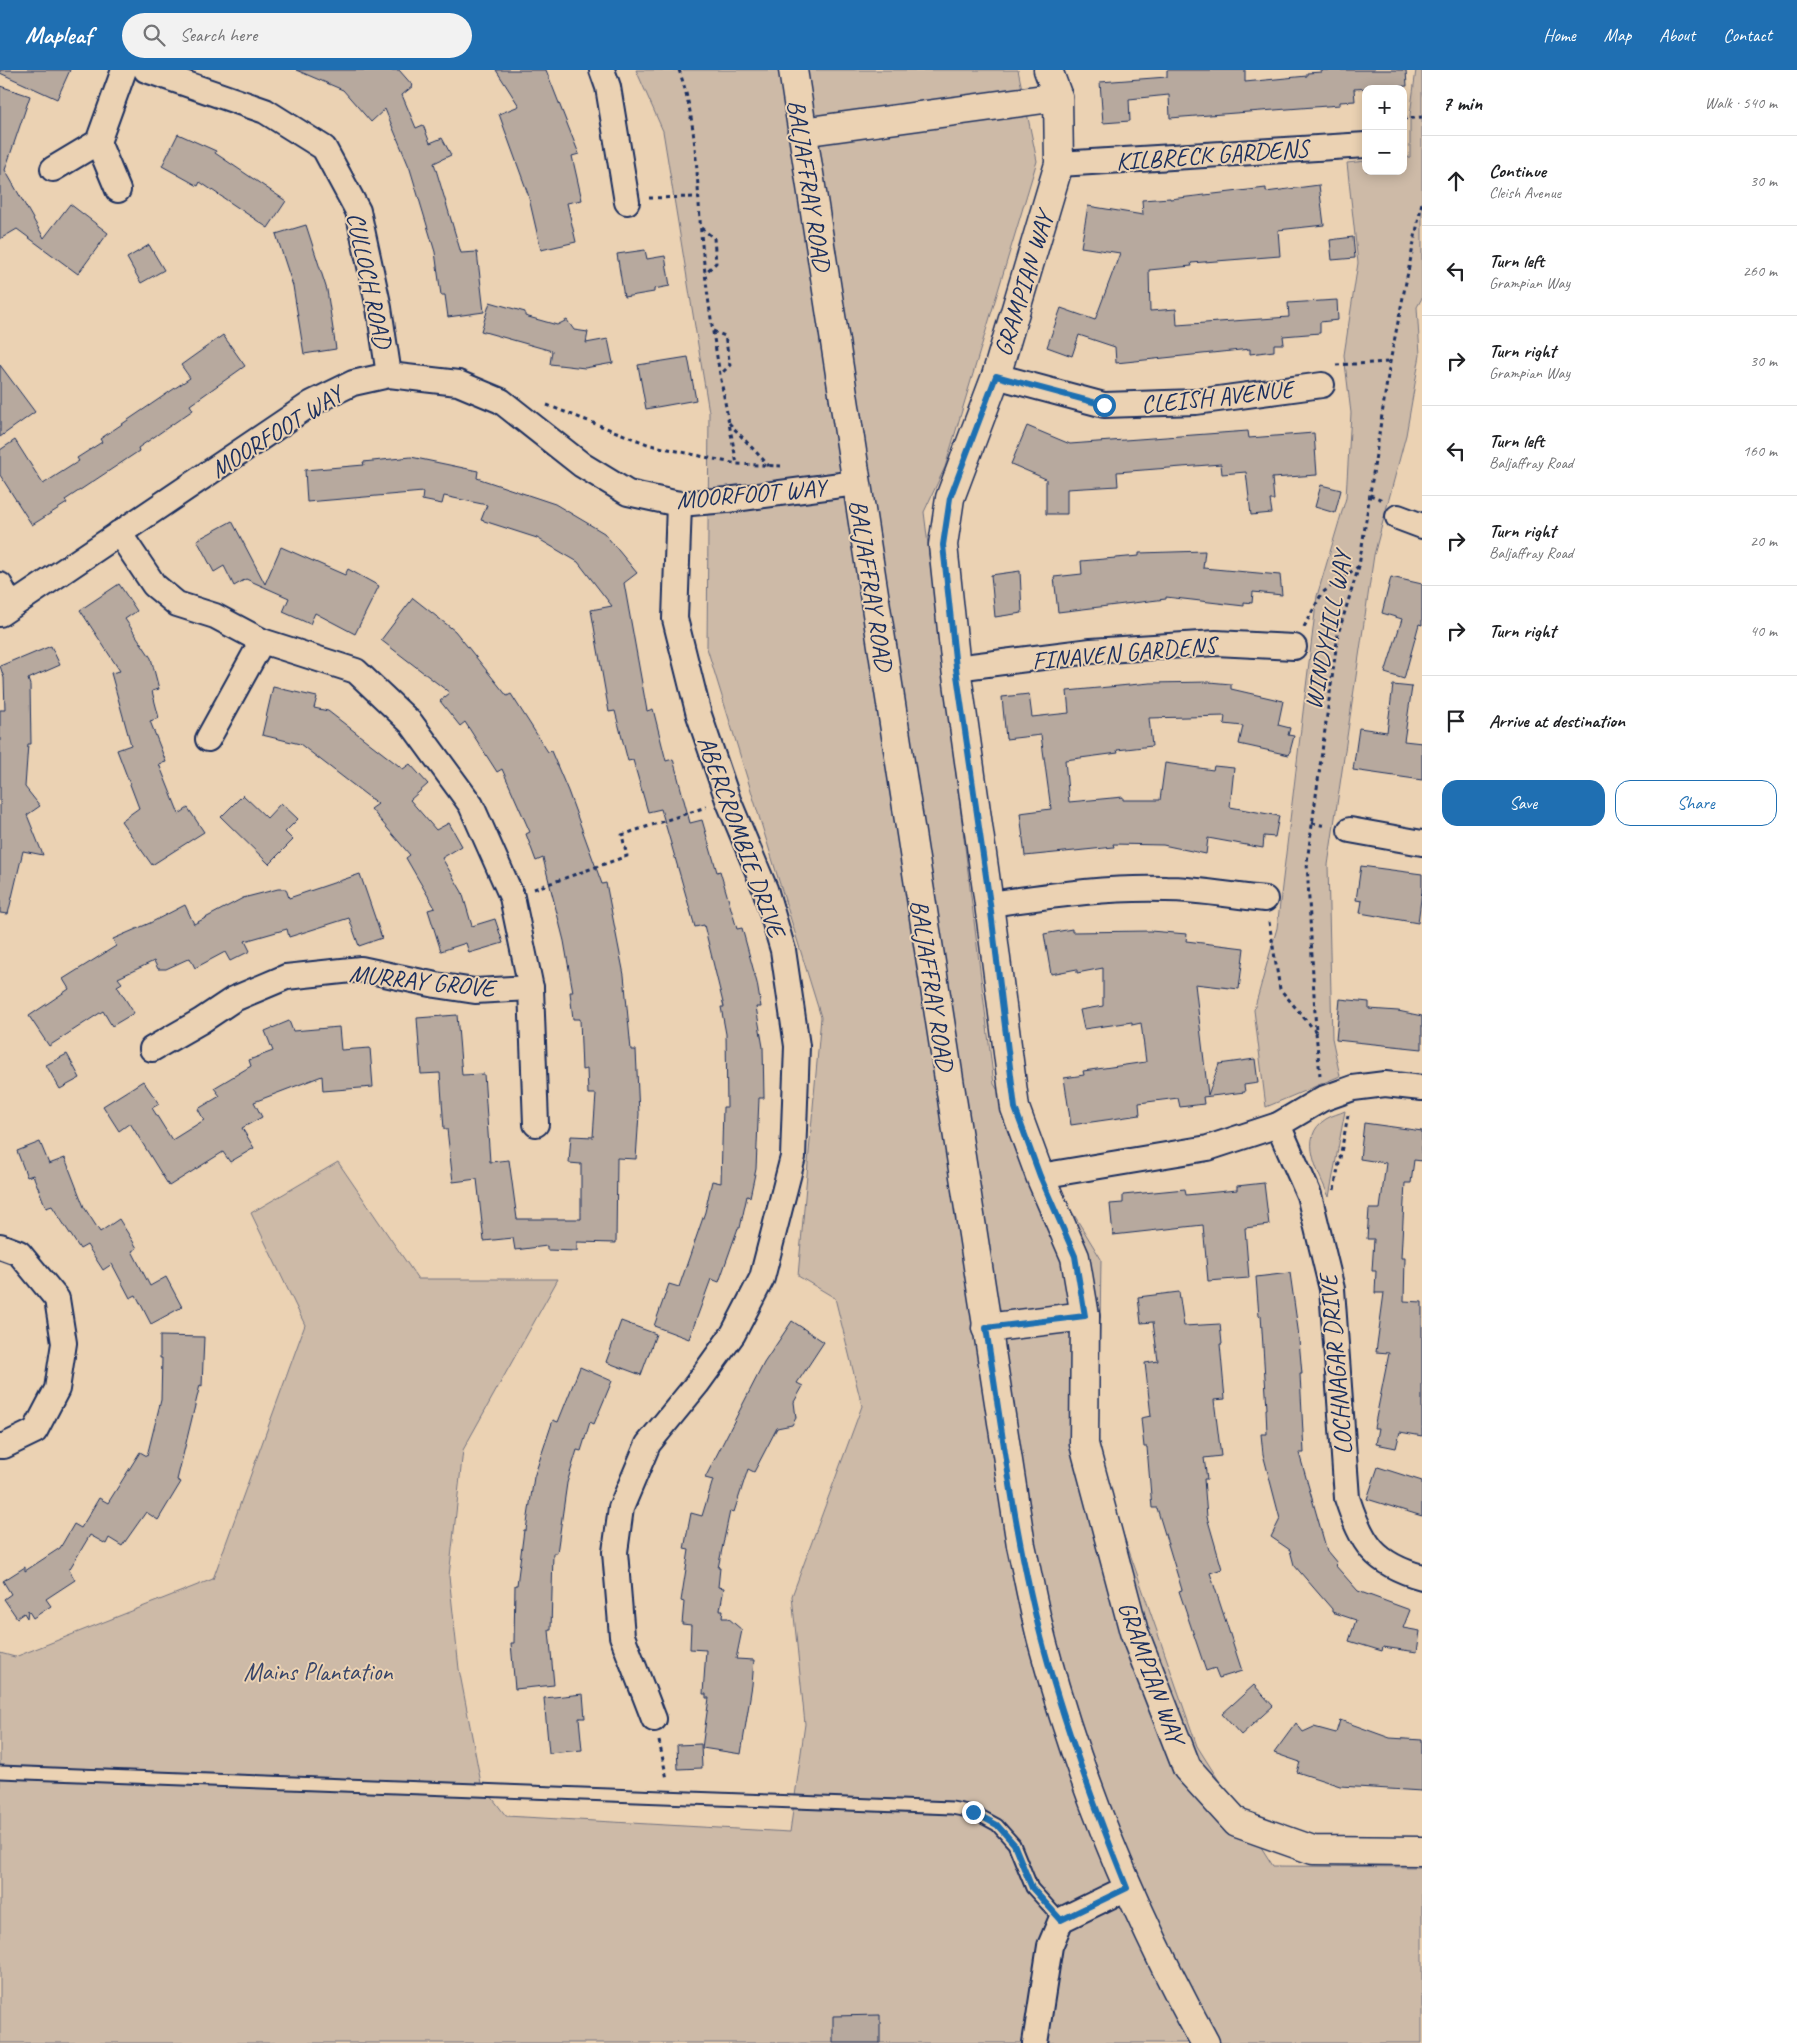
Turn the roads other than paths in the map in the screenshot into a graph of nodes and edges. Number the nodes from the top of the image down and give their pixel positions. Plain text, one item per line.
1 (124, 70) edge
2 (146, 70) edge
3 (602, 70) edge
4 (793, 70) edge
5 (1048, 70) edge
6 (1058, 97) junction
7 (802, 132) junction
8 (98, 142) junction
9 (1362, 144) edge
10 (1059, 164) junction
11 (53, 169) dead end
12 (118, 190) dead end
13 (627, 202) dead end
14 (389, 375) junction
15 (996, 376) junction
16 (1322, 385) road end
17 (856, 483) junction
18 (678, 504) junction
19 (1398, 517) dead end
20 (1422, 526) edge
21 (119, 533) junction
22 (0, 584) edge
23 (6, 610) edge
24 (262, 641) junction
25 (1294, 647) road end
26 (956, 668) junction
27 (208, 739) dead end
28 (1350, 830) dead end
29 (1422, 843) edge
30 (1265, 899) road end
31 (990, 904) junction
32 (531, 988) junction
33 (152, 1049) dead end
34 (1422, 1088) edge
35 (536, 1124) dead end
36 (1278, 1125) junction
37 (1040, 1176) junction
38 (0, 1246) edge
39 (1085, 1316) junction
40 (986, 1328) junction
41 (0, 1446) edge
42 (1422, 1577) edge
43 (654, 1719) road end
44 (0, 1772) edge
45 (1422, 1851) edge
46 (1127, 1888) junction
47 (1061, 1920) junction
48 (1035, 2043) edge
49 (1205, 2043) edge

1 - 8 street
2 - 14 street, CULLOCH ROAD
3 - 13 street
4 - 7 street, BALJAFFRAY ROAD
5 - 6 street, GRAMPIAN WAY
6 - 7 street
6 - 10 street, GRAMPIAN WAY
7 - 17 street, BALJAFFRAY ROAD
8 - 11 street
8 - 12 street
9 - 10 street, KILBRECK GARDENS
10 - 15 street, GRAMPIAN WAY
14 - 18 street, MOORFOOT WAY
14 - 21 street, MOORFOOT WAY
15 - 16 street, CLEISH AVENUE
15 - 26 street, GRAMPIAN WAY
17 - 18 street, MOORFOOT WAY
17 - 40 street, BALJAFFRAY ROAD
18 - 43 street, ABERCROMBIE DRIVE
19 - 20 street
21 - 23 street, MOORFOOT WAY
21 - 24 street
22 - 23 street
24 - 27 street
24 - 32 street
25 - 26 street, FINAVEN GARDENS
26 - 31 street, GRAMPIAN WAY
28 - 29 street
30 - 31 street
31 - 37 street, GRAMPIAN WAY
32 - 33 street, MURRAY GROVE
32 - 35 street
34 - 36 street
36 - 37 street
36 - 42 street, LOCHNAGAR DRIVE
37 - 39 street, GRAMPIAN WAY
38 - 41 street
39 - 40 street
39 - 45 street, GRAMPIAN WAY
40 - 46 street, BALJAFFRAY ROAD
44 - 47 lane
46 - 47 street
46 - 49 street, BALJAFFRAY ROAD
47 - 48 street

